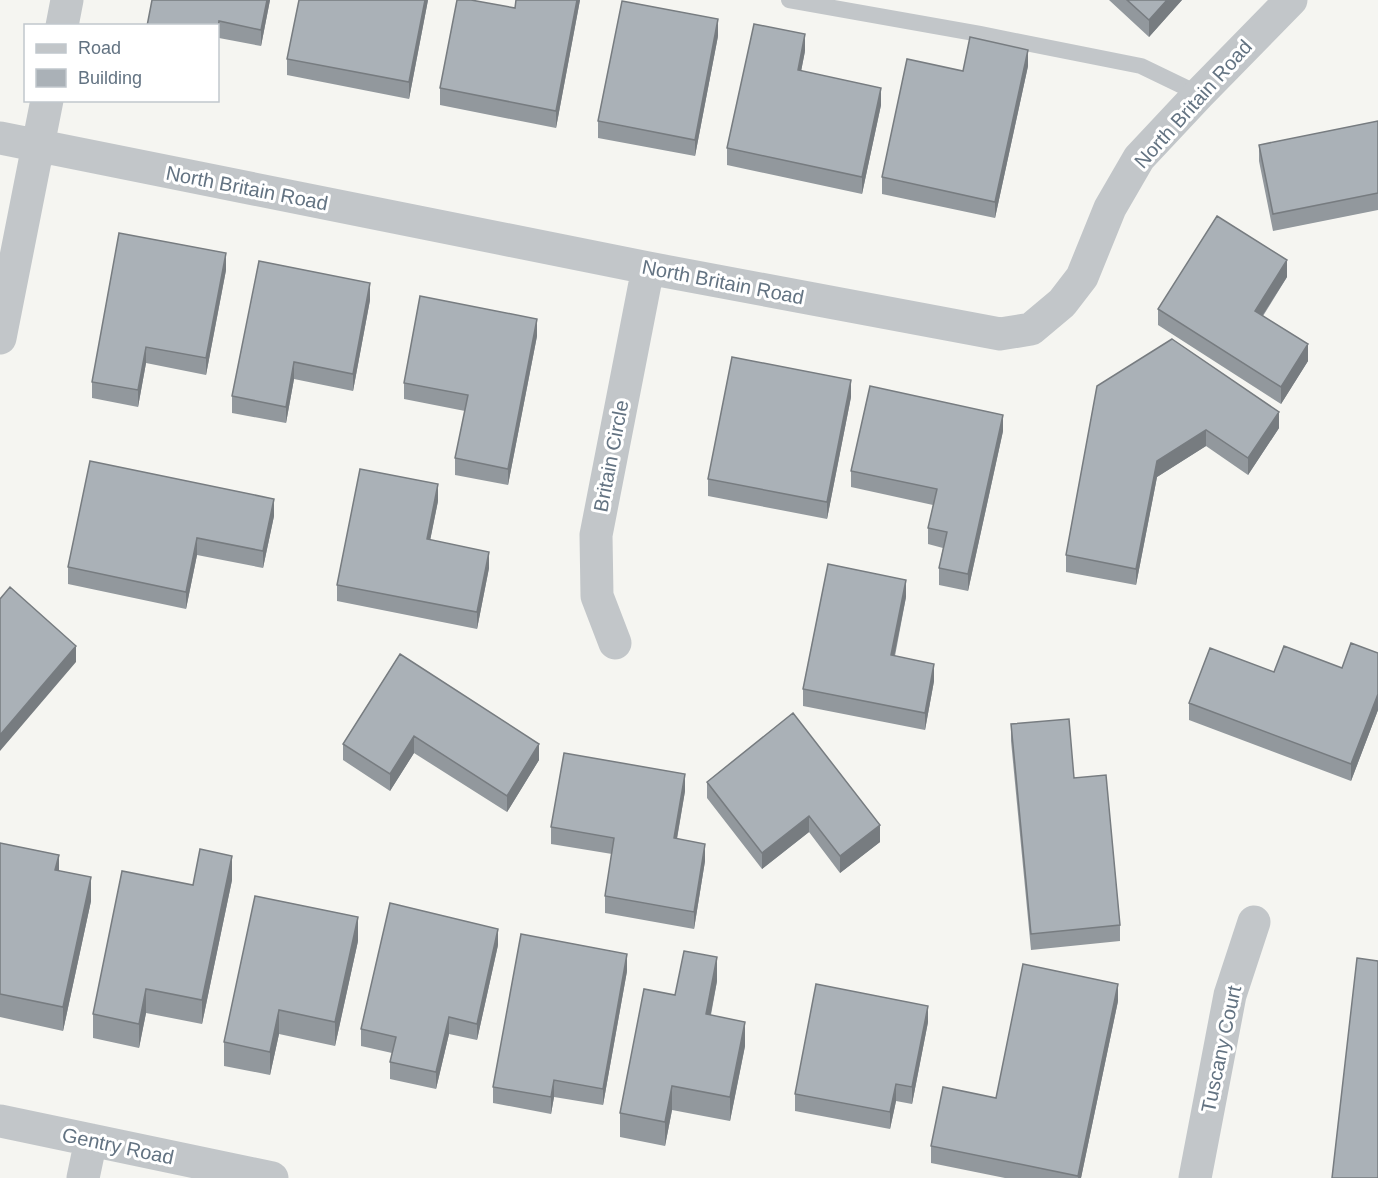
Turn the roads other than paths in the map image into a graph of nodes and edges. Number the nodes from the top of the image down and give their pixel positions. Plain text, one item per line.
1 (67, 0) edge
2 (789, 0) edge
3 (1291, 0) edge
4 (62, 24) edge
5 (1199, 94) junction
6 (47, 102) edge
7 (0, 138) edge
8 (38, 146) junction
9 (648, 268) junction
10 (0, 338) edge
11 (615, 643) dead end
12 (1254, 922) dead end
13 (0, 1121) edge
14 (91, 1140) junction
15 (83, 1178) edge
16 (272, 1178) edge
17 (1195, 1178) edge

1 - 4 street
2 - 5 lane
3 - 5 street, North Britain Road
5 - 9 street, North Britain Road
6 - 8 street
7 - 8 street, North Britain Road
8 - 9 street, North Britain Road
8 - 10 street
9 - 11 street, Britain Circle
12 - 17 street, Tuscany Court
13 - 14 street, Gentry Road
14 - 15 street
14 - 16 street, Gentry Road

